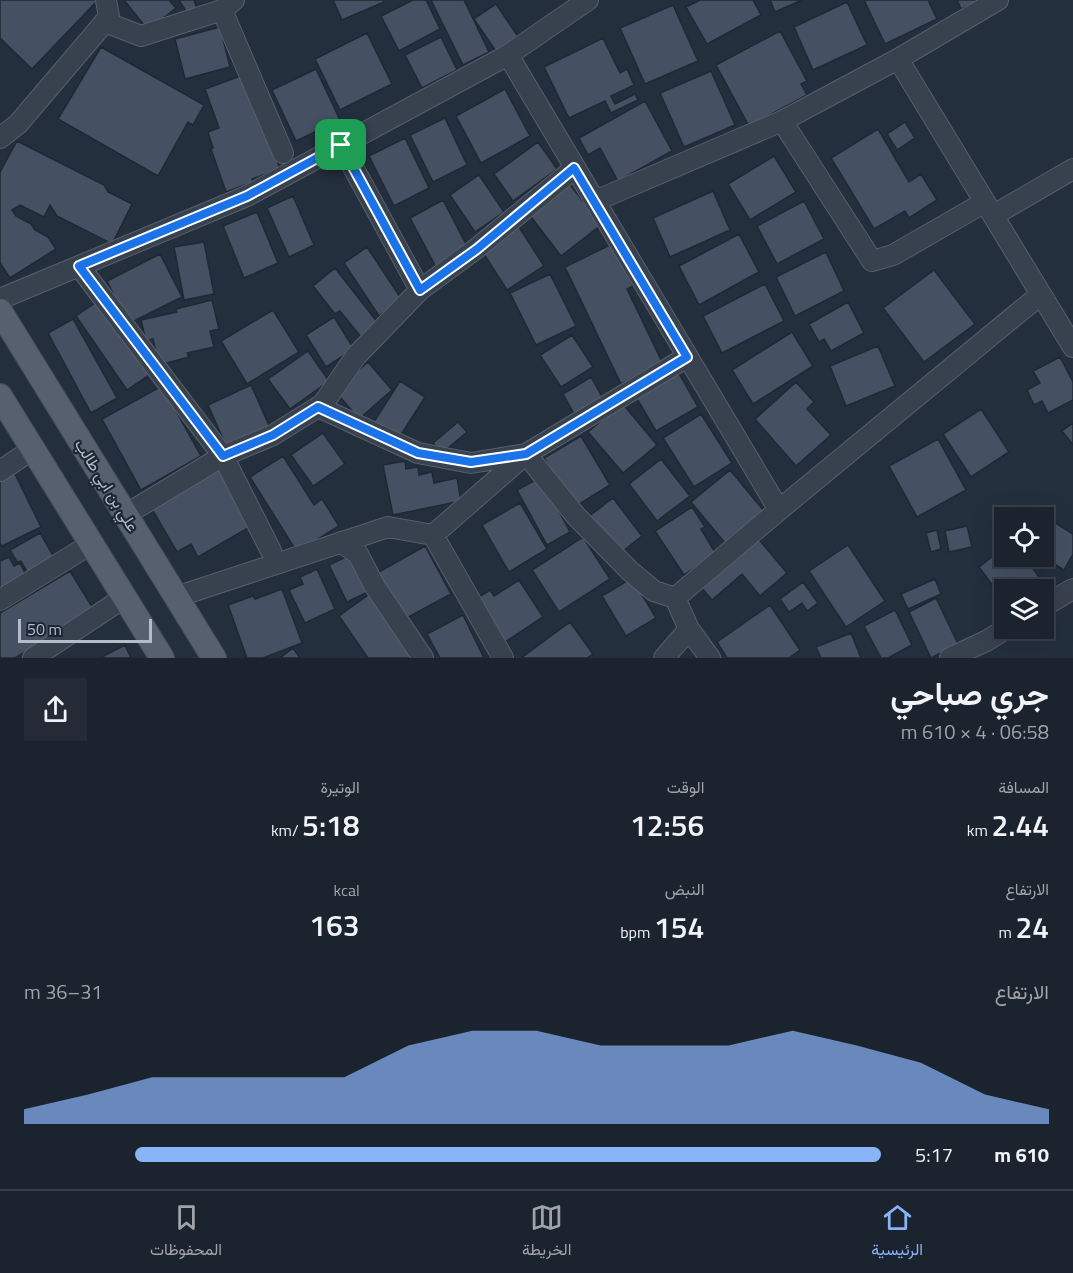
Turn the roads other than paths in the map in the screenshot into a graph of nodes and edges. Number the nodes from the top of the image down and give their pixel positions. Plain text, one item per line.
1 (106, 0) edge
2 (588, 0) edge
3 (998, 0) edge
4 (228, 5) edge
5 (105, 22) junction
6 (507, 55) junction
7 (898, 59) junction
8 (782, 122) junction
9 (0, 138) edge
10 (341, 145) junction
11 (283, 153) dead end
12 (574, 168) junction
13 (1073, 169) edge
14 (595, 201) junction
15 (989, 208) junction
16 (79, 266) junction
17 (420, 290) junction
18 (1040, 295) junction
19 (0, 299) edge
20 (0, 311) edge
21 (1073, 347) edge
22 (687, 357) junction
23 (0, 396) edge
24 (318, 407) junction
25 (33, 449) junction
26 (526, 454) junction
27 (223, 456) junction
28 (0, 471) edge
29 (779, 510) junction
30 (125, 515) junction
31 (432, 535) junction
32 (342, 542) junction
33 (91, 544) junction
34 (272, 551) dead end
35 (1073, 589) edge
36 (125, 597) junction
37 (176, 597) junction
38 (675, 598) junction
39 (0, 600) edge
40 (1054, 600) edge
41 (689, 628) junction
42 (995, 639) edge
43 (979, 653) edge
44 (33, 658) edge
45 (162, 658) edge
46 (213, 658) edge
47 (423, 658) edge
48 (502, 658) edge
49 (664, 658) edge
50 (710, 658) edge
51 (950, 658) edge

1 - 5 street
2 - 6 street
3 - 7 street
4 - 5 street
4 - 11 street
5 - 9 street
6 - 10 street
6 - 12 street
7 - 8 street
7 - 15 street
8 - 14 street
8 - 15 street
10 - 16 street
10 - 17 street
12 - 14 street
12 - 17 street
13 - 15 street
14 - 22 street
15 - 18 street
16 - 19 street
16 - 27 street
17 - 24 street
18 - 21 street
18 - 29 street
20 - 30 main road, علي بن ابي طالب
22 - 26 street
22 - 29 street
23 - 25 main road
24 - 26 street
24 - 27 street
25 - 28 street
25 - 33 main road
26 - 31 street
26 - 38 street
27 - 30 street
27 - 34 street
29 - 38 street
30 - 37 main road, علي بن ابي طالب
31 - 32 street
31 - 48 street
32 - 37 street
32 - 47 street
33 - 36 main road
33 - 39 street
35 - 40 street
36 - 44 street
36 - 45 main road
37 - 46 main road, علي بن ابي طالب
38 - 41 street
41 - 49 street
41 - 50 street
42 - 43 street
43 - 51 street

